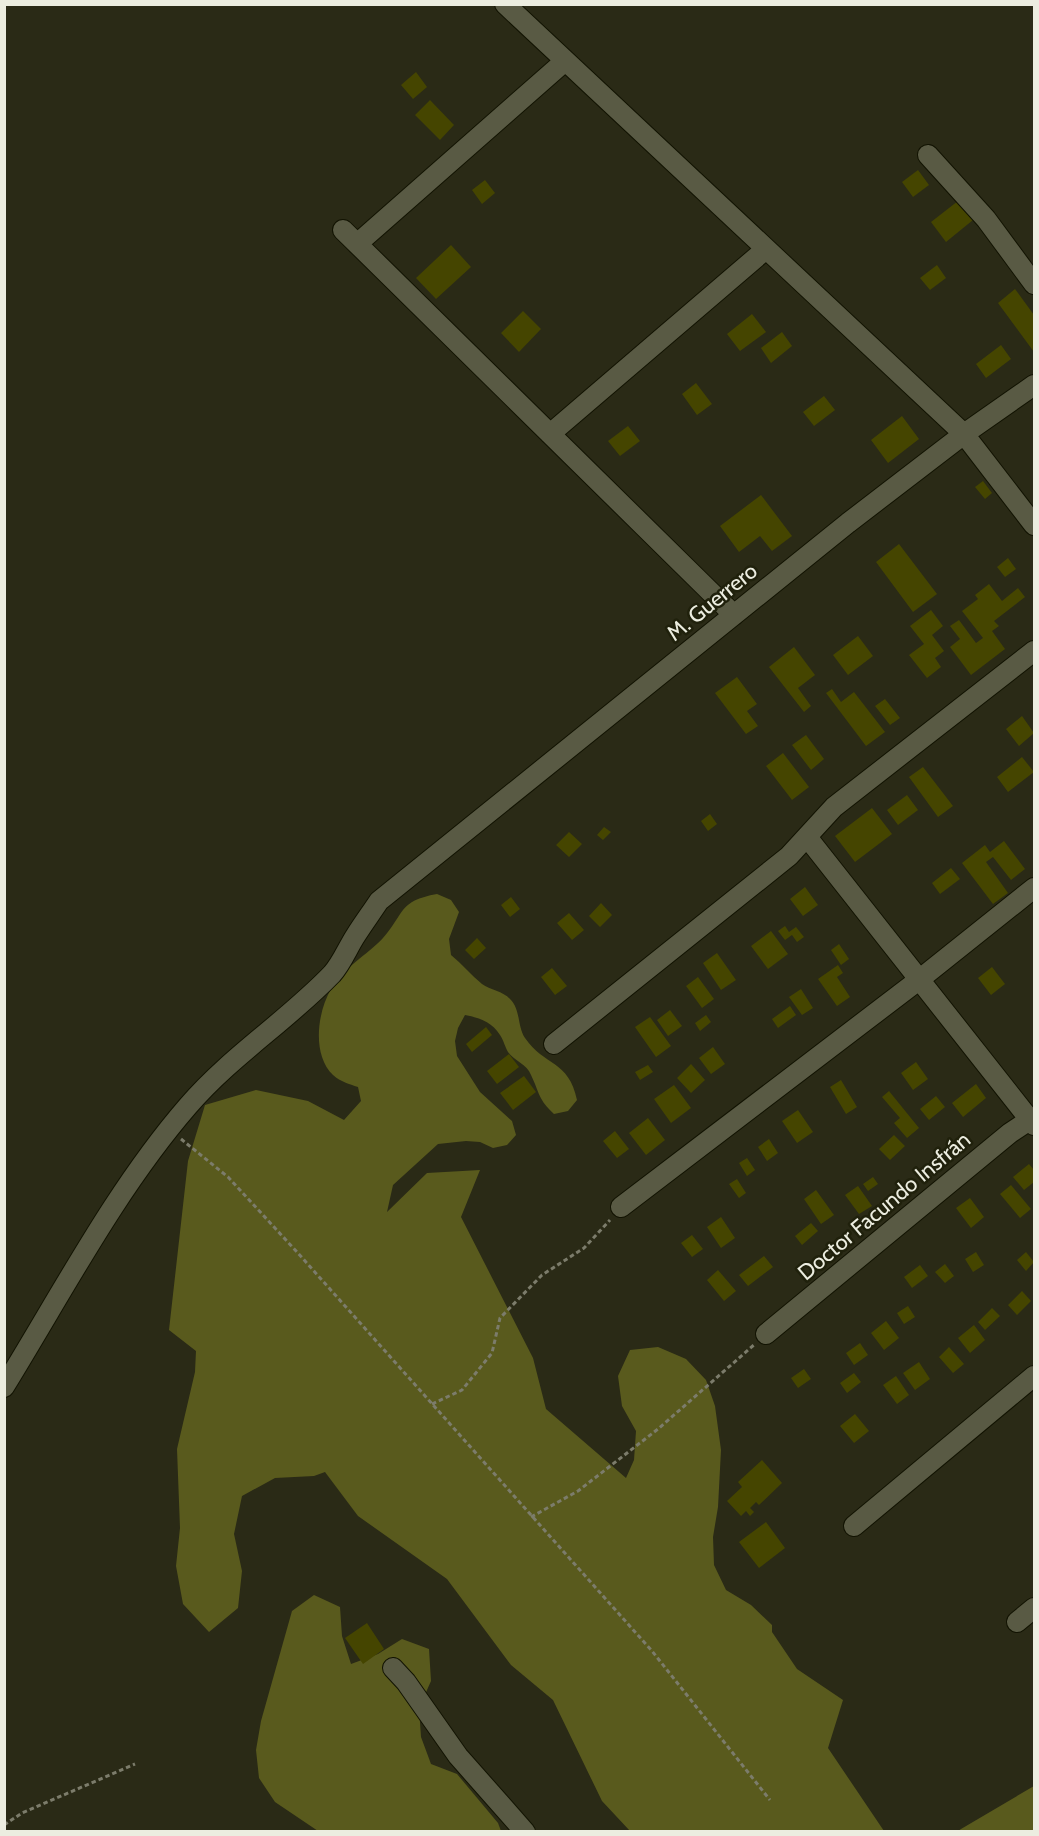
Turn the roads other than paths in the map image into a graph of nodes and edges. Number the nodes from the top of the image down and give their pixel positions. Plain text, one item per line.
1 (505, 4) edge
2 (565, 61) junction
3 (928, 155) dead end
4 (766, 249) junction
5 (1035, 284) edge
6 (1035, 385) edge
7 (550, 434) junction
8 (964, 434) junction
9 (1035, 525) edge
10 (734, 615) junction
11 (1035, 651) edge
12 (807, 837) junction
13 (1035, 888) edge
14 (920, 979) junction
15 (554, 1044) dead end
16 (1033, 1120) edge
17 (621, 1208) road end
18 (766, 1334) road end
19 (1035, 1376) edge
20 (4, 1387) edge
21 (854, 1526) dead end
22 (1035, 1608) edge
23 (1017, 1622) dead end
24 (393, 1668) dead end
25 (525, 1832) edge

1 - 2 street
2 - 4 street
2 - 7 street
3 - 5 street
4 - 7 street
4 - 8 street
6 - 8 street, M. Guerrero
7 - 10 street
8 - 9 street
8 - 10 street, M. Guerrero
10 - 20 street, M. Guerrero
11 - 12 street
12 - 14 street
12 - 15 street
13 - 14 street
14 - 16 street
14 - 17 street
16 - 18 street, Doctor Facundo Insfrán
19 - 21 street
22 - 23 street
24 - 25 street

